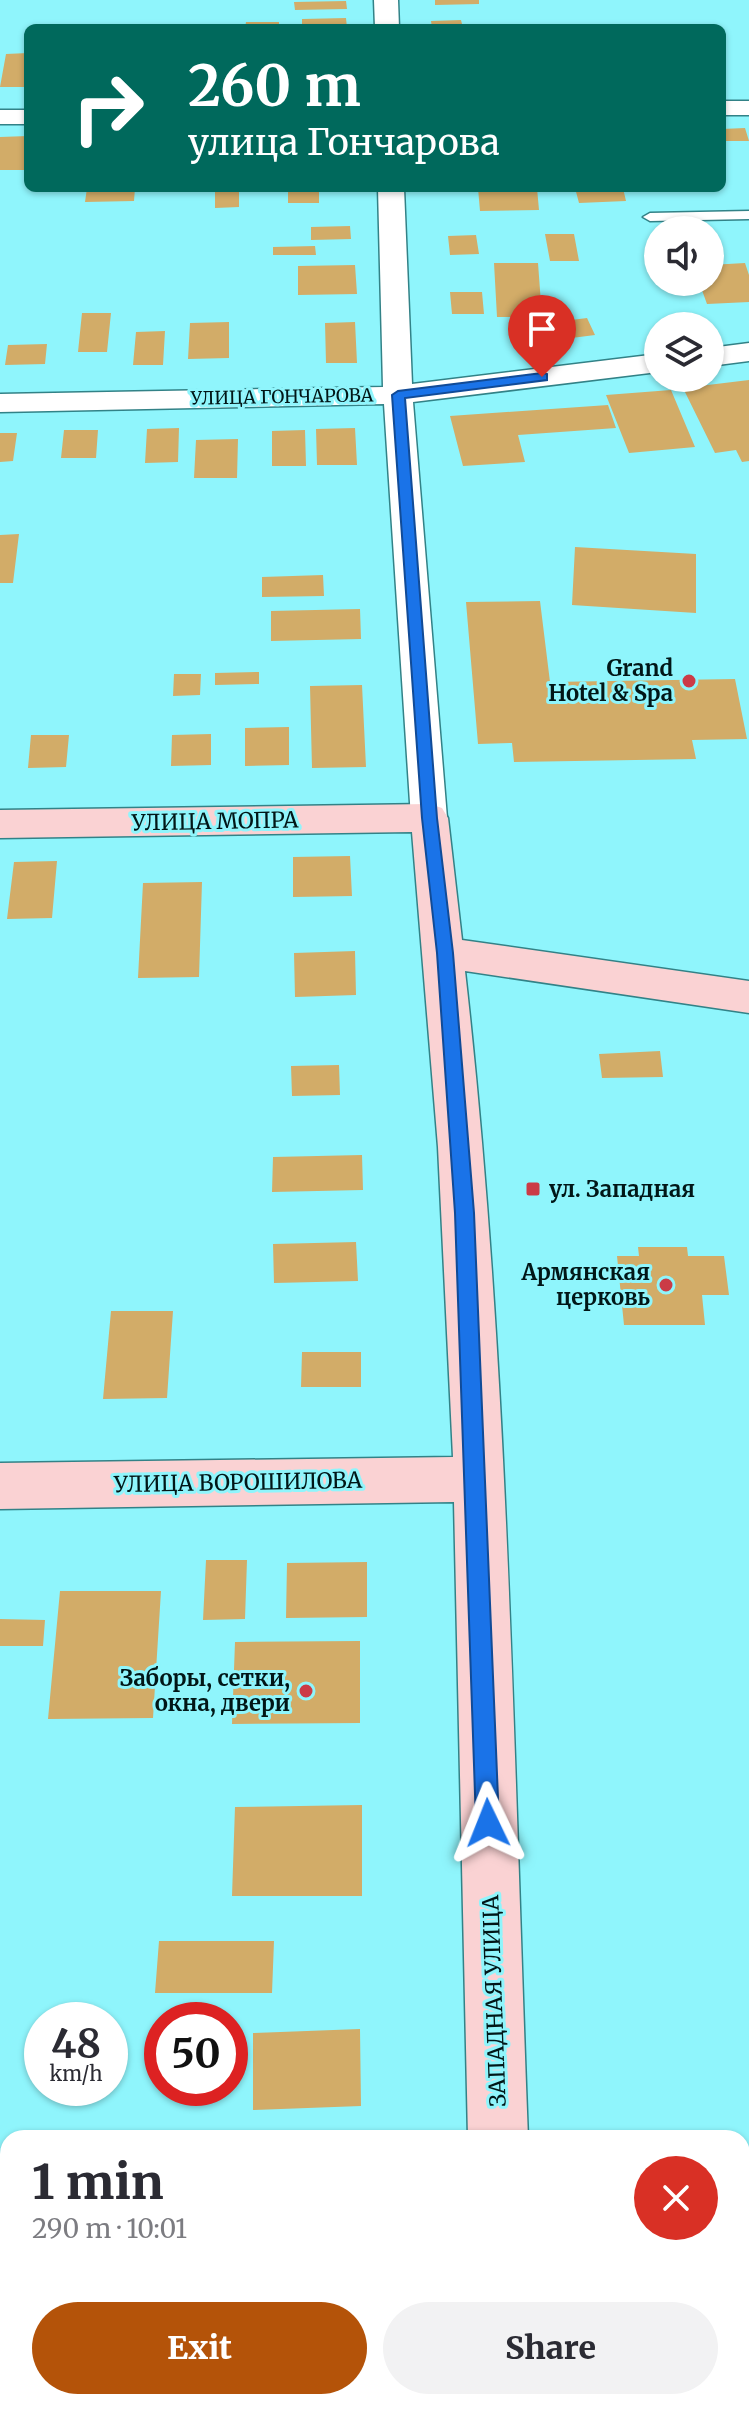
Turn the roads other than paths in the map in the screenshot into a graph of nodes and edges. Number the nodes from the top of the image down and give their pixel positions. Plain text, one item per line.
1 (386, 0) edge
2 (387, 24) edge
3 (726, 108) edge
4 (749, 108) edge
5 (0, 117) edge
6 (24, 117) edge
7 (391, 192) edge
8 (749, 215) edge
9 (700, 216) edge
10 (749, 352) edge
11 (724, 355) edge
12 (644, 365) edge
13 (398, 395) junction
14 (0, 403) edge
15 (429, 818) junction
16 (0, 824) edge
17 (445, 953) junction
18 (749, 997) edge
19 (476, 1479) junction
20 (0, 1486) edge
21 (498, 2130) edge

1 - 2 street
3 - 4 street
5 - 6 street
7 - 13 street, ЗАПАДНАЯ УЛИЦА
8 - 9 lane
10 - 11 street
12 - 13 street, УЛИЦА ГОНЧАРОВА
13 - 14 street, УЛИЦА ГОНЧАРОВА
13 - 15 street, ЗАПАДНАЯ УЛИЦА
15 - 16 main road, УЛИЦА МОПРА
15 - 17 main road, ЗАПАДНАЯ УЛИЦА
17 - 18 main road
17 - 19 main road, ЗАПАДНАЯ УЛИЦА
19 - 20 main road, УЛИЦА ВОРОШИЛОВА
19 - 21 main road, ЗАПАДНАЯ УЛИЦА

